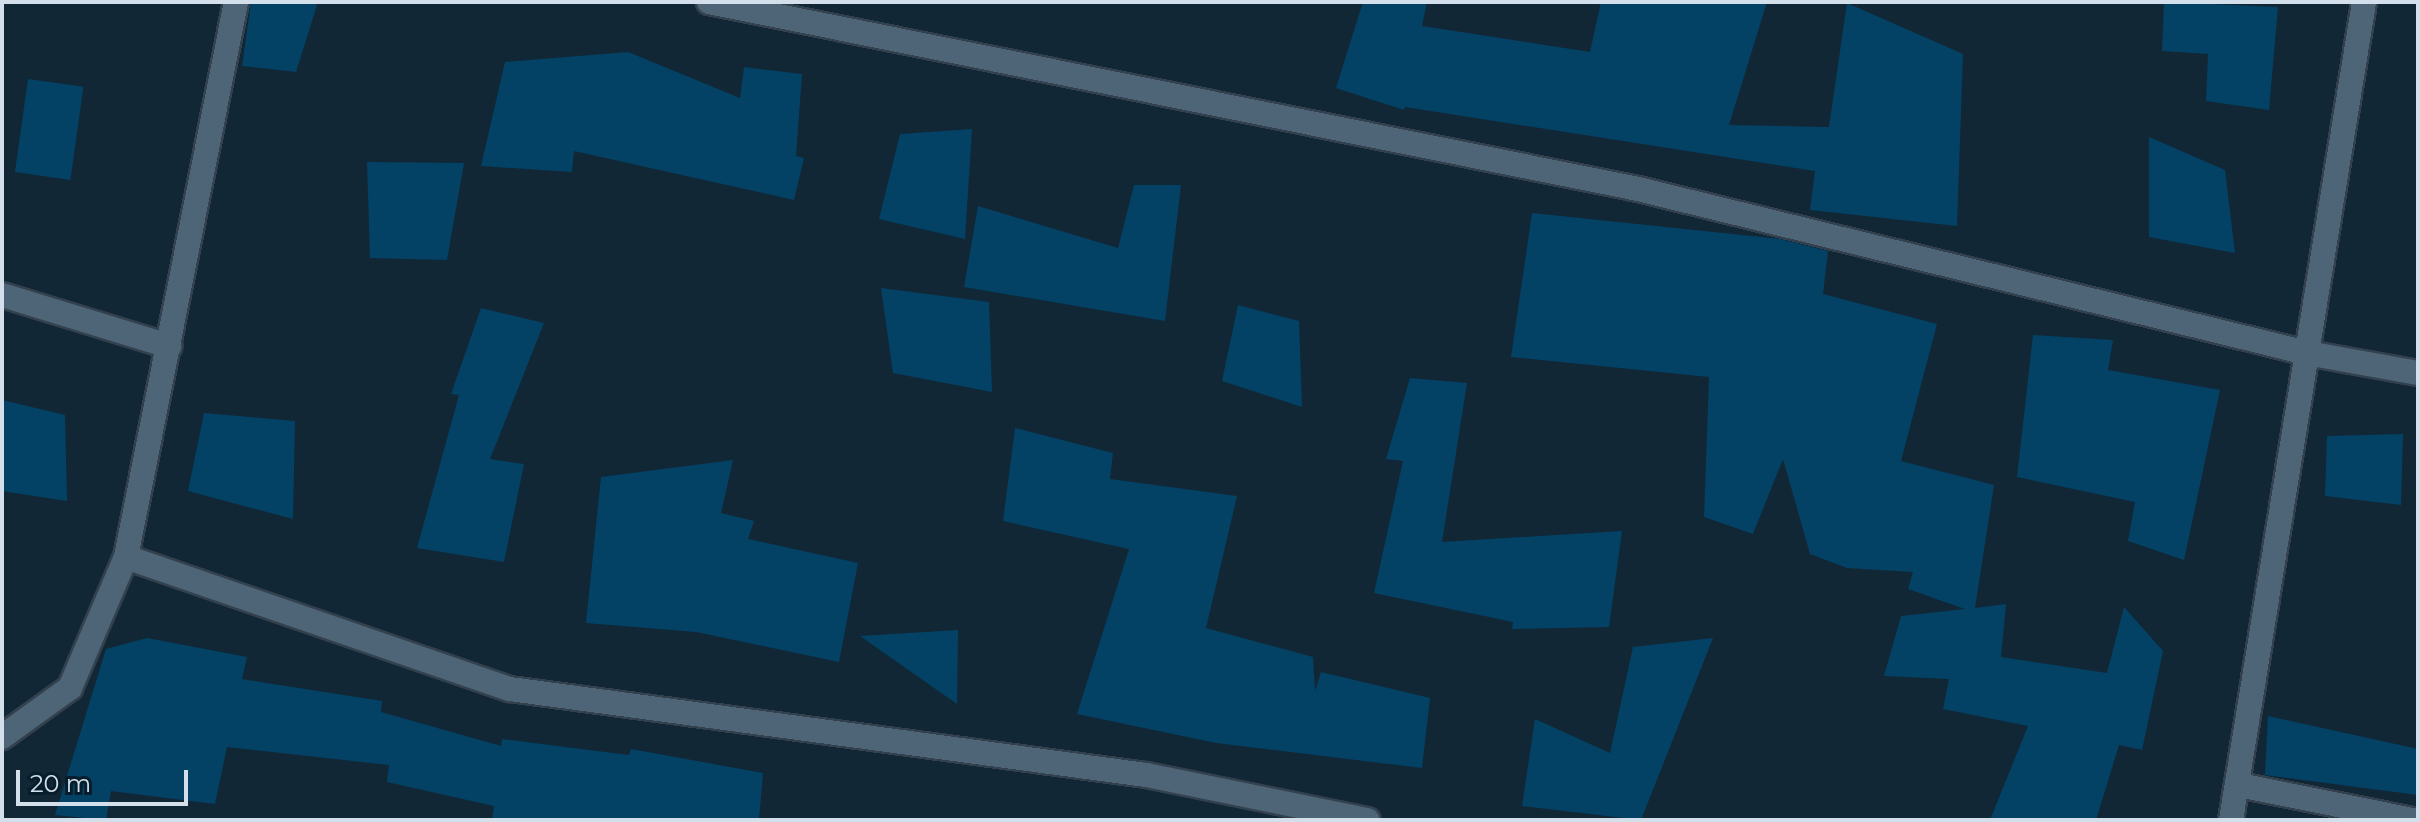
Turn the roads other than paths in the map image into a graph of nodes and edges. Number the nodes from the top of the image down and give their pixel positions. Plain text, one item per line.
1 (236, 2) edge
2 (709, 2) edge
3 (2364, 2) edge
4 (2, 295) edge
5 (169, 346) junction
6 (2307, 353) junction
7 (2418, 373) edge
8 (126, 557) junction
9 (2, 737) edge
10 (2239, 785) junction
11 (1367, 820) edge
12 (2231, 820) edge
13 (2413, 820) edge

1 - 5 street
2 - 6 street
3 - 6 street
4 - 5 street
5 - 8 street
6 - 7 street
6 - 10 street
8 - 9 street
8 - 11 street
10 - 12 street
10 - 13 street

